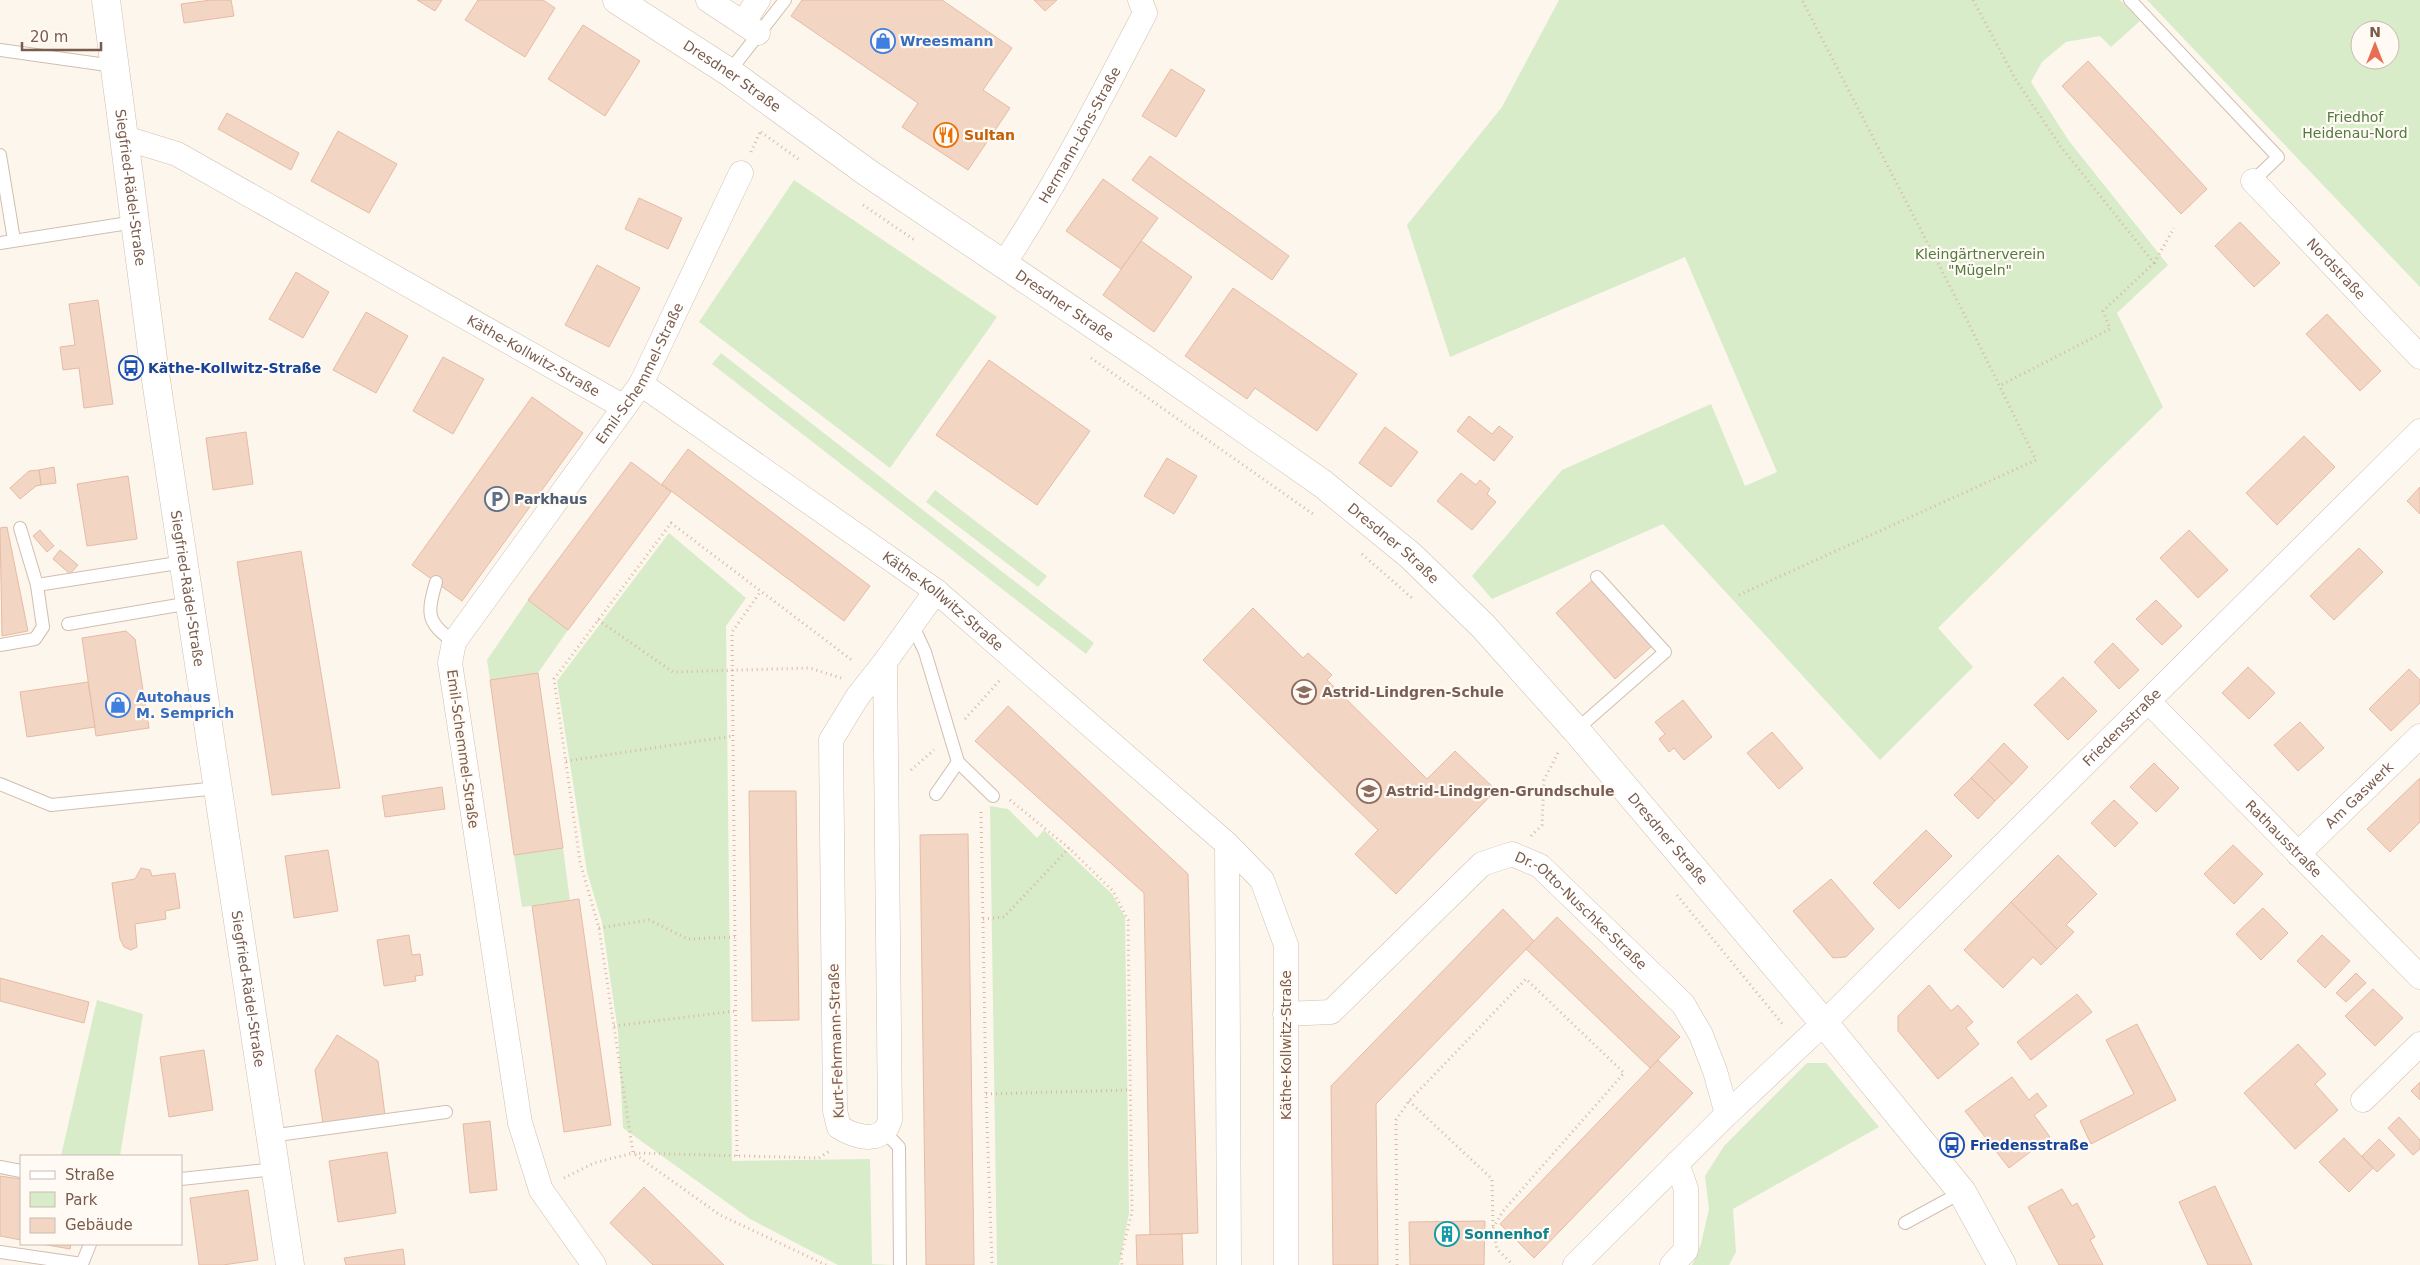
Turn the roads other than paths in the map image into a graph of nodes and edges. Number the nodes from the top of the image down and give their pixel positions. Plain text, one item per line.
1 (106, 0) edge
2 (616, 0) edge
3 (708, 0) edge
4 (758, 0) edge
5 (785, 0) edge
6 (1140, 0) edge
7 (2130, 0) edge
8 (751, 28) junction
9 (0, 50) edge
10 (114, 66) junction
11 (729, 72) junction
12 (125, 138) junction
13 (0, 155) edge
14 (741, 173) road end
15 (2253, 181) joint
16 (136, 222) junction
17 (14, 240) junction
18 (0, 243) edge
19 (1003, 265) junction
20 (2420, 357) edge
21 (641, 384) junction
22 (624, 407) junction
23 (2420, 431) edge
24 (20, 528) dead end
25 (184, 562) junction
26 (1598, 577) dead end
27 (436, 582) dead end
28 (36, 585) junction
29 (936, 591) junction
30 (190, 603) junction
31 (68, 624) dead end
32 (912, 624) junction
33 (454, 642) junction
34 (0, 644) edge
35 (879, 669) junction
36 (2149, 702) junction
37 (1576, 730) junction
38 (2420, 736) edge
39 (958, 762) junction
40 (0, 784) edge
41 (218, 788) junction
42 (936, 794) dead end
43 (993, 796) road end
44 (1227, 844) junction
45 (2298, 854) junction
46 (2420, 977) edge
47 (1285, 1014) junction
48 (1824, 1023) junction
49 (2420, 1044) edge
50 (2363, 1100) dead end
51 (446, 1112) dead end
52 (1727, 1114) junction
53 (884, 1131) junction
54 (270, 1136) junction
55 (1677, 1163) junction
56 (0, 1167) edge
57 (275, 1170) junction
58 (20, 1171) edge
59 (182, 1179) edge
60 (1962, 1192) junction
61 (1905, 1223) dead end
62 (90, 1245) edge
63 (0, 1252) edge
64 (290, 1265) edge
65 (594, 1265) edge
66 (900, 1265) edge
67 (1230, 1265) edge
68 (1286, 1265) edge
69 (1575, 1265) edge
70 (1672, 1265) edge
71 (2002, 1265) edge

1 - 10 street, Siegfried-Rädel-Straße
2 - 11 street, Dresdner Straße
3 - 8 street
4 - 8 street
5 - 8 lane
6 - 19 street, Hermann-Löns-Straße
7 - 15 lane
8 - 11 lane
9 - 10 lane
10 - 12 street, Siegfried-Rädel-Straße
11 - 19 street, Dresdner Straße
12 - 16 street, Siegfried-Rädel-Straße
12 - 22 street, Käthe-Kollwitz-Straße
13 - 17 lane
14 - 21 street, Emil-Schemmel-Straße
15 - 20 street, Nordstraße
16 - 17 lane
16 - 25 street, Siegfried-Rädel-Straße
17 - 18 lane
19 - 37 street, Dresdner Straße
21 - 22 street, Emil-Schemmel-Straße
21 - 29 street, Käthe-Kollwitz-Straße
22 - 33 street, Emil-Schemmel-Straße
23 - 36 street, Friedensstraße
24 - 28 lane
25 - 28 lane
25 - 30 street, Siegfried-Rädel-Straße
26 - 37 lane
27 - 33 lane
28 - 34 lane
29 - 32 street, Kurt-Fehrmann-Straße
29 - 44 street, Käthe-Kollwitz-Straße
30 - 31 lane
30 - 41 street, Siegfried-Rädel-Straße
32 - 35 street, Kurt-Fehrmann-Straße
32 - 39 lane
33 - 65 street, Emil-Schemmel-Straße
35 - 53 street
35 - 53 street, Kurt-Fehrmann-Straße
36 - 45 street, Rathausstraße
36 - 48 street, Friedensstraße
37 - 48 street, Dresdner Straße
38 - 45 street, Am Gaswerk
39 - 42 lane
39 - 43 lane
40 - 41 lane
41 - 54 street, Siegfried-Rädel-Straße
44 - 47 street, Käthe-Kollwitz-Straße
44 - 67 street
45 - 46 street, Rathausstraße
47 - 52 street, Dr.-Otto-Nuschke-Straße
47 - 68 street, Käthe-Kollwitz-Straße
48 - 52 street
48 - 60 street, Dresdner Straße
49 - 50 street
51 - 54 lane
52 - 55 street
53 - 66 lane
54 - 57 street, Siegfried-Rädel-Straße
55 - 69 street
55 - 70 street
56 - 58 lane
57 - 59 lane
57 - 64 street, Siegfried-Rädel-Straße
60 - 61 lane
60 - 71 street, Dresdner Straße
62 - 63 lane

